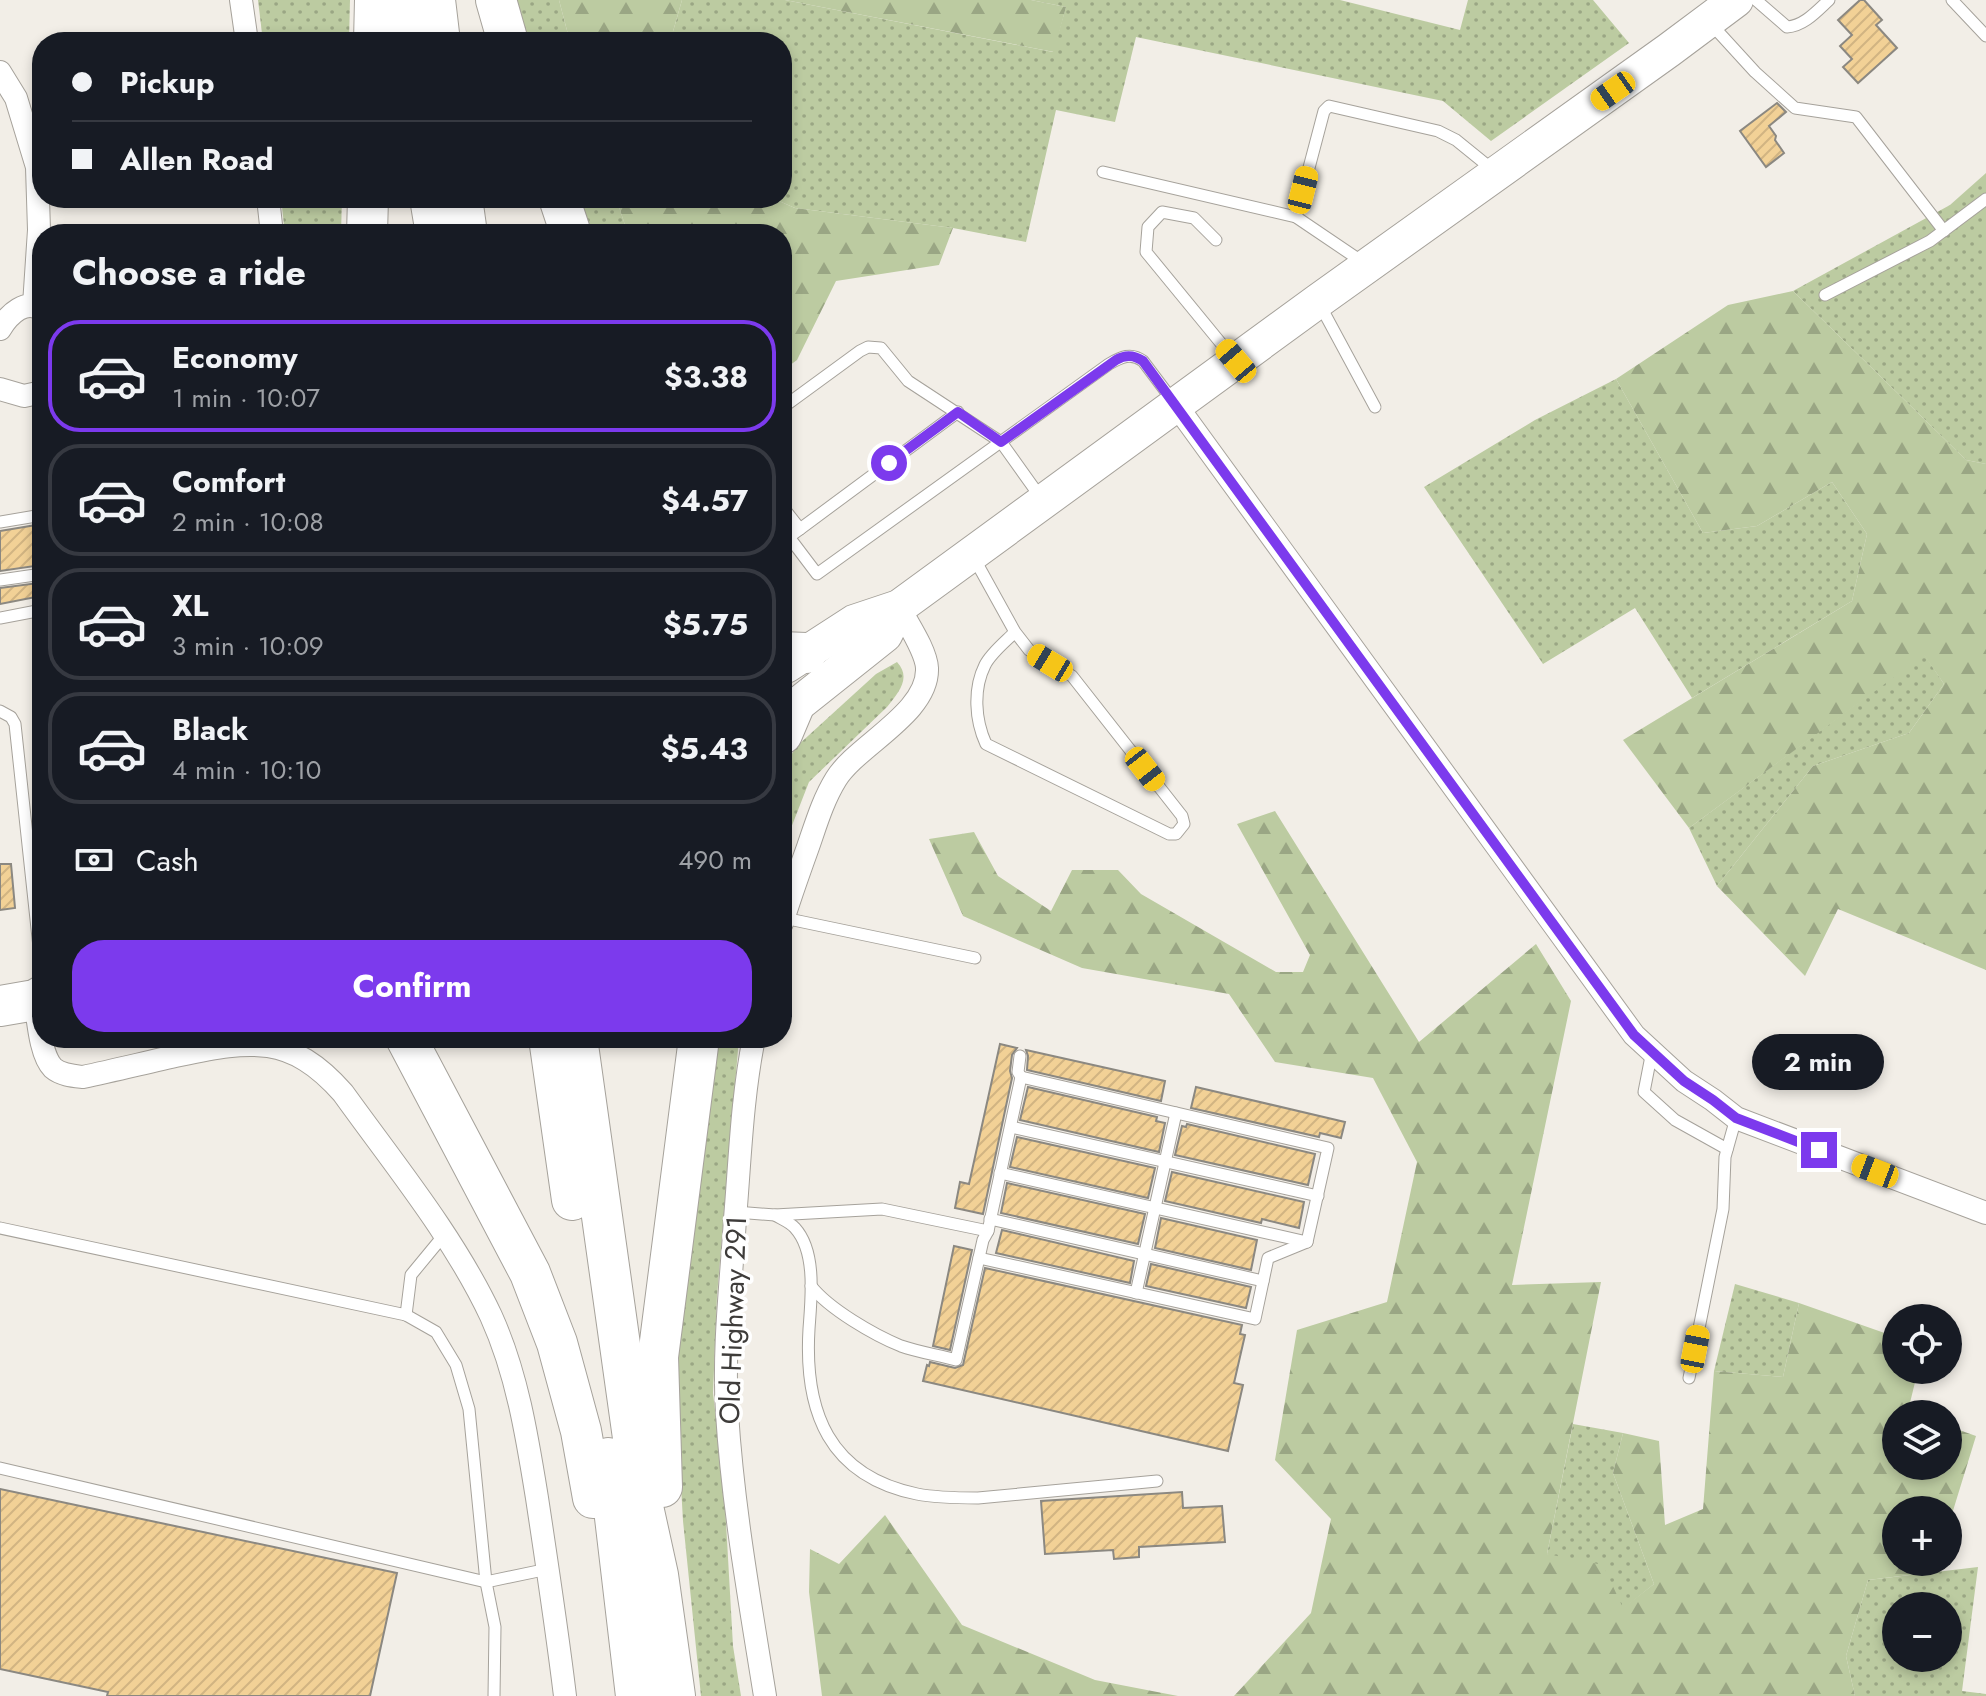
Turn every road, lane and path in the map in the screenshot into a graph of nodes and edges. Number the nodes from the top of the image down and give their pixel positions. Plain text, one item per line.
1 (241, 0) edge
2 (375, 0) edge
3 (403, 0) edge
4 (435, 0) edge
5 (496, 0) edge
6 (1736, 0) edge
7 (1756, 0) edge
8 (1829, 0) edge
9 (1952, 0) edge
10 (1708, 21) junction
11 (246, 32) edge
12 (374, 32) edge
13 (408, 32) edge
14 (439, 32) edge
15 (505, 32) edge
16 (1986, 36) edge
17 (0, 72) edge
18 (32, 151) edge
19 (1103, 172) dead end
20 (1497, 173) junction
21 (1986, 199) edge
22 (1296, 217) junction
23 (1944, 231) junction
24 (1216, 240) dead end
25 (1368, 265) junction
26 (1825, 295) dead end
27 (1318, 301) junction
28 (32, 306) edge
29 (0, 329) edge
30 (1236, 361) junction
31 (0, 389) edge
32 (32, 394) edge
33 (792, 401) edge
34 (1176, 405) junction
35 (1375, 407) dead end
36 (958, 412) junction
37 (1001, 442) junction
38 (1044, 502) junction
39 (32, 517) edge
40 (792, 519) edge
41 (0, 522) edge
42 (800, 529) junction
43 (792, 535) edge
44 (792, 541) edge
45 (972, 554) junction
46 (32, 575) edge
47 (0, 580) edge
48 (899, 607) junction
49 (32, 612) edge
50 (0, 618) edge
51 (1015, 632) junction
52 (792, 657) edge
53 (0, 711) edge
54 (792, 715) edge
55 (32, 863) edge
56 (792, 894) edge
57 (792, 922) edge
58 (975, 958) dead end
59 (44, 1048) edge
60 (215, 1048) edge
61 (279, 1048) edge
62 (411, 1048) edge
63 (550, 1048) edge
64 (578, 1048) edge
65 (698, 1048) edge
66 (753, 1048) edge
67 (1652, 1051) junction
68 (1020, 1056) dead end
69 (1021, 1077) junction
70 (1176, 1113) junction
71 (1736, 1118) junction
72 (1011, 1127) junction
73 (1727, 1149) junction
74 (1164, 1162) junction
75 (1000, 1173) junction
76 (1318, 1196) junction
77 (1154, 1208) junction
78 (736, 1212) junction
79 (1986, 1213) edge
80 (775, 1215) junction
81 (989, 1225) junction
82 (0, 1228) edge
83 (444, 1235) junction
84 (1307, 1242) junction
85 (1144, 1254) junction
86 (979, 1258) junction
87 (1263, 1281) junction
88 (811, 1286) junction
89 (1136, 1293) junction
90 (406, 1315) junction
91 (1689, 1378) dead end
92 (0, 1468) edge
93 (1157, 1481) dead end
94 (548, 1569) junction
95 (658, 1575) junction
96 (486, 1582) junction
97 (632, 1656) junction
98 (494, 1696) edge
99 (565, 1696) edge
100 (636, 1696) edge
101 (675, 1696) edge
102 (765, 1696) edge

1 - 11 street
2 - 12 highway
3 - 13 highway
4 - 14 highway
5 - 15 highway
6 - 10 main road
7 - 8 lane
9 - 16 lane
10 - 20 main road
10 - 23 lane
17 - 18 street
19 - 22 lane
20 - 22 lane
20 - 25 main road
21 - 23 lane
22 - 25 lane
23 - 26 lane
24 - 30 lane
25 - 27 main road
27 - 30 main road
27 - 35 lane
28 - 29 street
30 - 34 main road
31 - 32 street
33 - 36 lane
34 - 37 lane
34 - 38 main road
34 - 67 street
36 - 37 lane
36 - 42 lane
37 - 38 lane
37 - 44 lane
38 - 45 main road
39 - 41 lane
40 - 42 lane
42 - 43 lane
45 - 48 main road
45 - 51 lane
46 - 47 lane
48 - 52 main road
48 - 54 main road
48 - 56 street
49 - 50 lane
51 - 51 lane
53 - 55 lane
57 - 58 lane
59 - 60 street
61 - 83 street
62 - 97 highway
63 - 97 highway
64 - 95 highway
65 - 95 highway
66 - 78 street, Old Highway 291
67 - 71 street
67 - 73 lane
68 - 69 lane
69 - 70 lane
69 - 72 lane
70 - 74 lane
70 - 76 lane
71 - 73 lane
71 - 79 street
72 - 74 lane
72 - 75 lane
73 - 91 lane
74 - 76 lane
74 - 77 lane
75 - 77 lane
75 - 81 lane
76 - 84 lane
77 - 84 lane
77 - 85 lane
78 - 80 lane
78 - 102 street, Old Highway 291
80 - 81 lane
80 - 88 lane
81 - 85 lane
81 - 86 lane
82 - 90 lane
83 - 90 lane
83 - 94 street
84 - 87 lane
85 - 87 lane
85 - 89 lane
86 - 88 lane
86 - 89 lane
87 - 89 lane
88 - 93 lane
90 - 96 lane
92 - 96 lane
94 - 96 lane
94 - 99 street
95 - 101 highway
96 - 98 lane
97 - 100 highway

